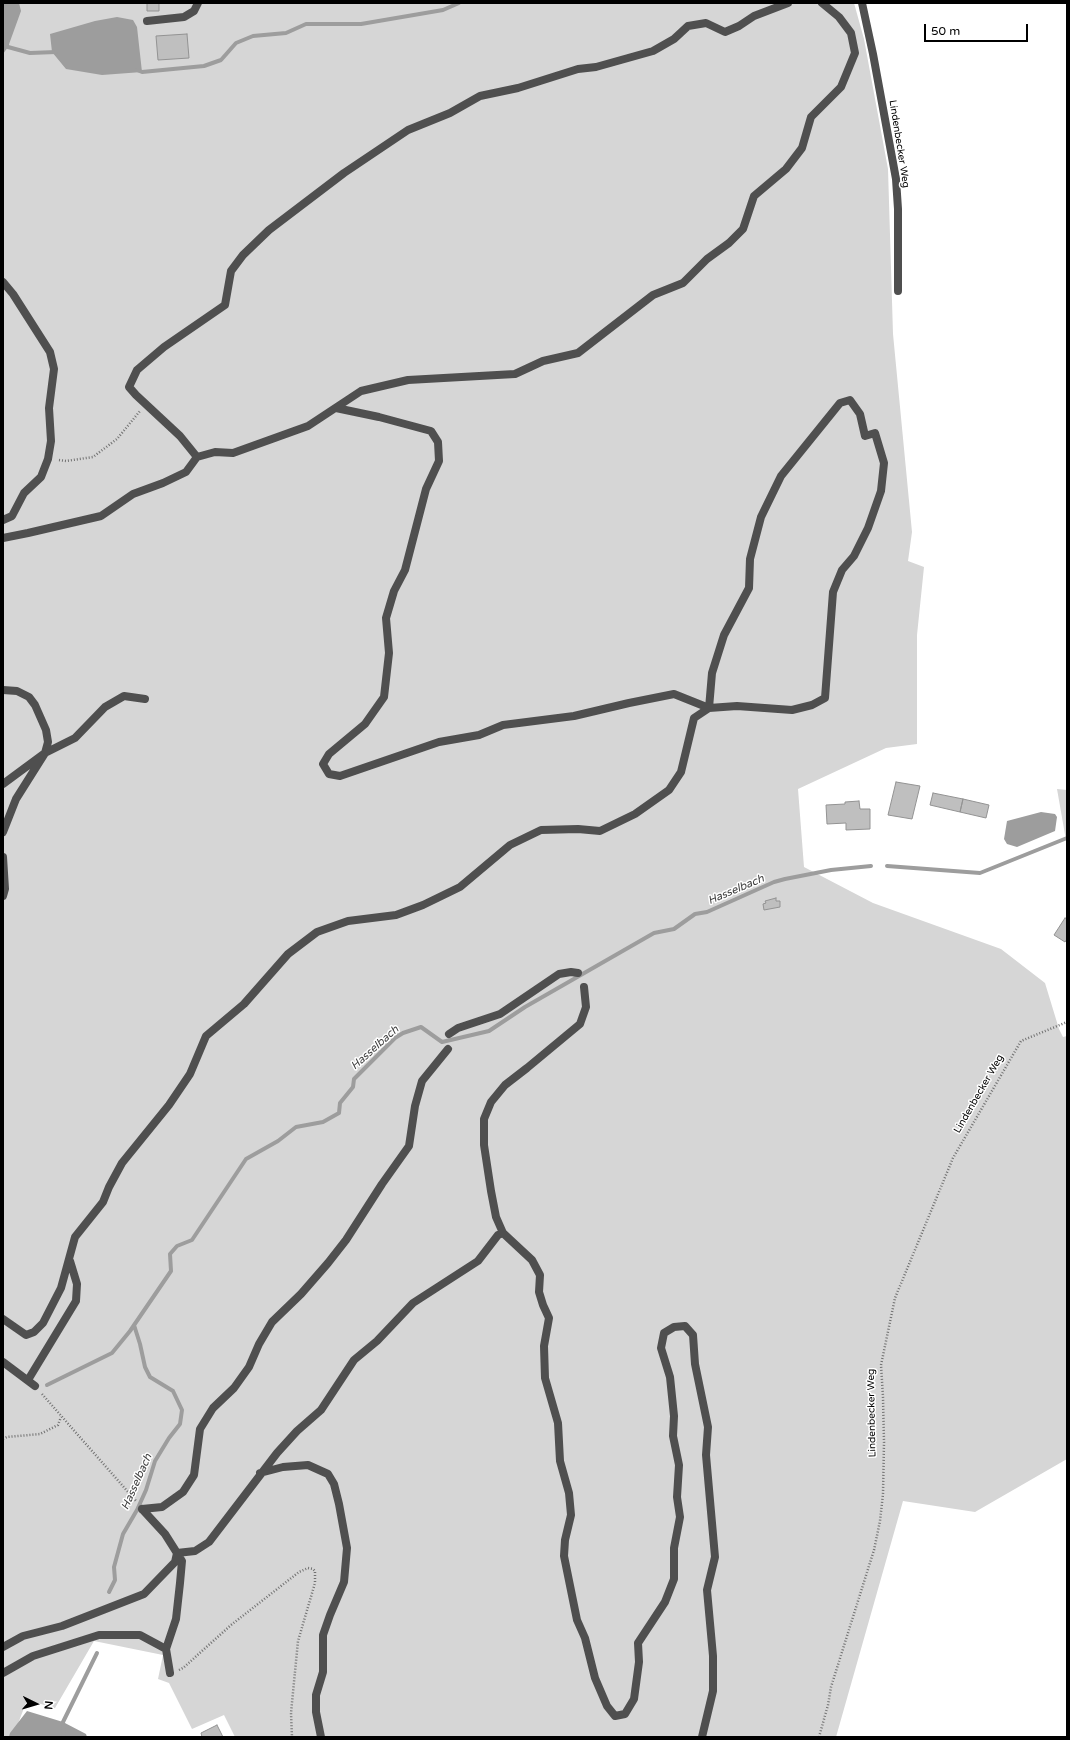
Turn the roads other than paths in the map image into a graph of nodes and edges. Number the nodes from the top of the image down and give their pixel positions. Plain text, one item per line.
1 (198, 3) edge
2 (788, 3) edge
3 (822, 3) edge
4 (862, 3) edge
5 (147, 21) dead end
6 (3, 282) edge
7 (898, 291) dead end
8 (336, 408) junction
9 (197, 457) junction
10 (3, 520) edge
11 (3, 538) edge
12 (3, 690) edge
13 (145, 699) dead end
14 (709, 708) junction
15 (45, 753) junction
16 (3, 784) edge
17 (3, 832) edge
18 (3, 857) edge
19 (3, 896) edge
20 (578, 973) dead end
21 (584, 987) dead end
22 (450, 1034) dead end
23 (448, 1048) dead end
24 (503, 1233) junction
25 (70, 1260) junction
26 (3, 1319) edge
27 (3, 1362) edge
28 (28, 1380) junction
29 (35, 1386) road end
30 (260, 1473) junction
31 (177, 1552) junction
32 (3, 1647) edge
33 (166, 1649) junction
34 (3, 1673) edge
35 (170, 1673) road end
36 (320, 1737) edge
37 (702, 1737) edge

1 - 5 street
2 - 9 street
3 - 8 street
4 - 7 street, Lindenbecker Weg
6 - 10 street
8 - 9 street
8 - 14 street
9 - 11 street
12 - 15 street
13 - 15 street
14 - 14 street
14 - 25 street
15 - 16 street
15 - 17 street
18 - 19 street
20 - 22 street
21 - 24 street
23 - 31 street
24 - 30 street
24 - 37 street
25 - 26 street
25 - 28 street
27 - 28 street
28 - 29 street
30 - 31 street
30 - 36 street
31 - 32 street
31 - 33 street
33 - 34 street
33 - 35 street

